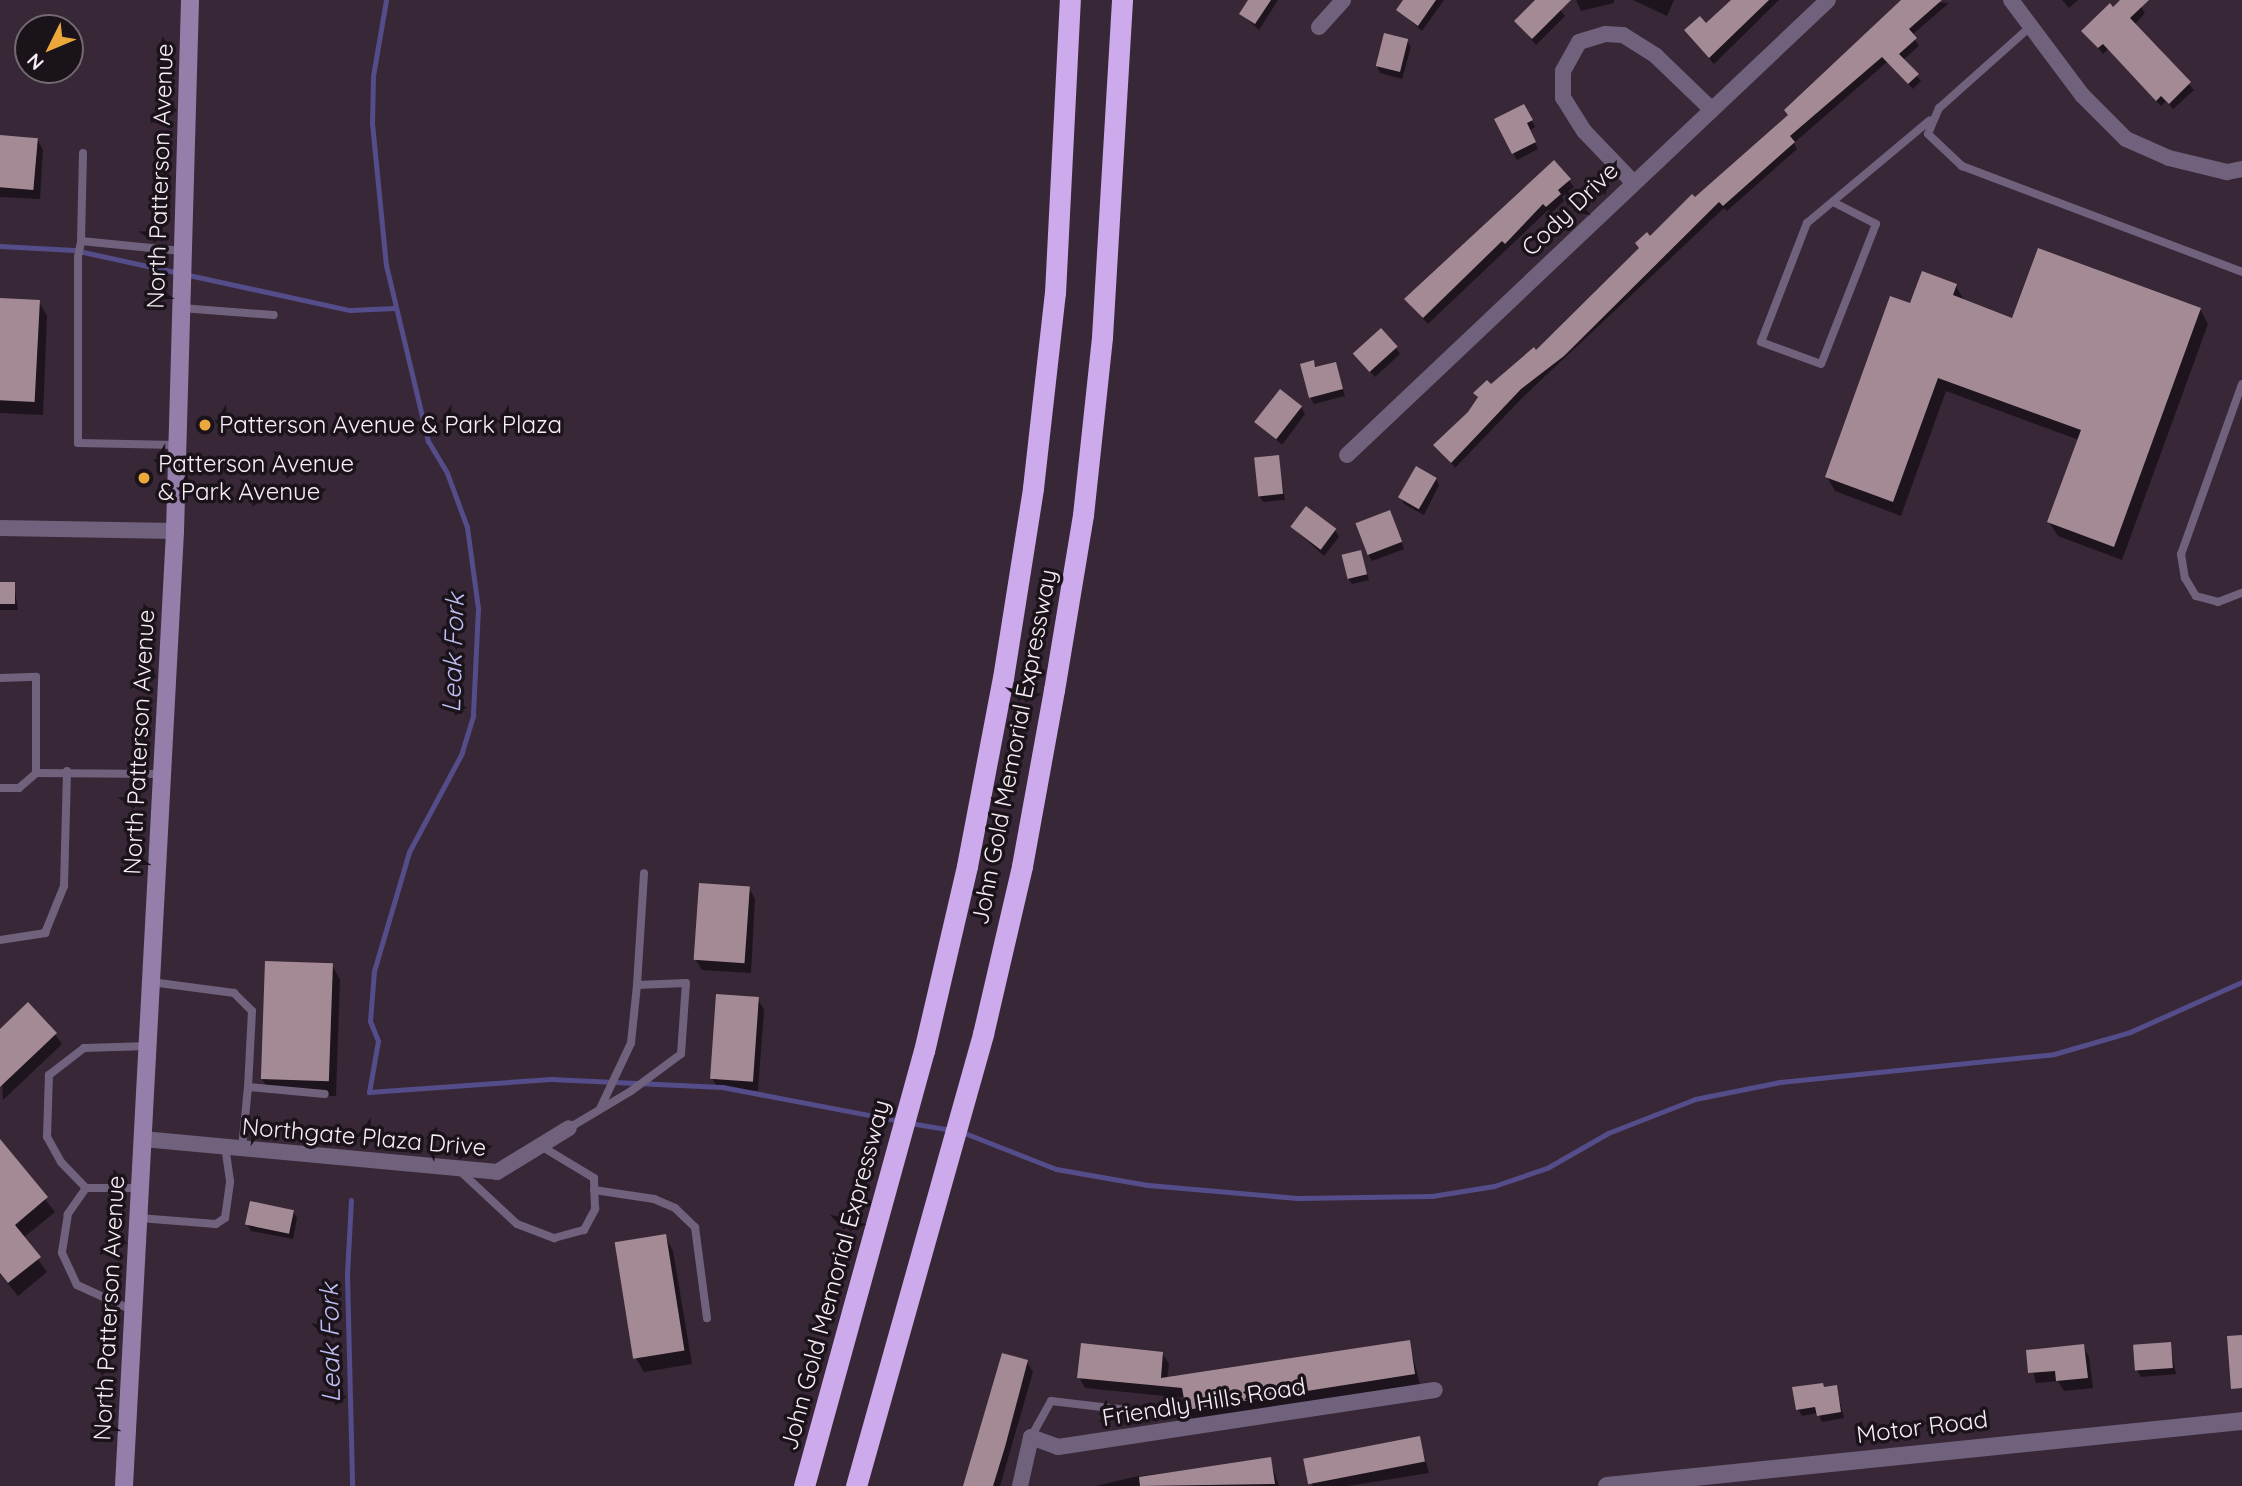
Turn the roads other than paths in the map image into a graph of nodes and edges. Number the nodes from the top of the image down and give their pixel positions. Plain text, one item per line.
1 (190, 0) edge
2 (1070, 0) edge
3 (1122, 0) edge
4 (1343, 0) edge
5 (1828, 0) edge
6 (2011, 0) edge
7 (1319, 27) dead end
8 (2031, 27) junction
9 (1710, 108) junction
10 (1930, 120) junction
11 (83, 153) dead end
12 (2242, 169) edge
13 (1632, 181) junction
14 (1833, 202) junction
15 (80, 241) junction
16 (183, 251) junction
17 (2242, 272) edge
18 (181, 308) junction
19 (274, 315) dead end
20 (2242, 384) edge
21 (177, 445) junction
22 (1347, 455) dead end
23 (0, 528) edge
24 (175, 531) junction
25 (2242, 593) edge
26 (0, 678) edge
27 (67, 771) junction
28 (36, 773) junction
29 (162, 774) junction
30 (0, 788) edge
31 (644, 873) dead end
32 (0, 940) edge
33 (151, 982) junction
34 (637, 985) junction
35 (148, 1046) junction
36 (248, 1087) junction
37 (325, 1094) dead end
38 (600, 1109) junction
39 (569, 1128) joint
40 (143, 1139) junction
41 (540, 1146) junction
42 (225, 1147) junction
43 (242, 1149) junction
44 (459, 1170) junction
45 (86, 1188) junction
46 (140, 1188) junction
47 (594, 1190) junction
48 (139, 1218) junction
49 (134, 1311) junction
50 (707, 1318) dead end
51 (1435, 1390) dead end
52 (1152, 1413) dead end
53 (2242, 1421) edge
54 (1031, 1437) junction
55 (124, 1486) edge
56 (804, 1486) edge
57 (856, 1486) edge
58 (1020, 1486) edge
59 (1607, 1486) edge

1 - 16 main road, North Patterson Avenue
2 - 56 highway, John Gold Memorial Expressway
3 - 57 highway, John Gold Memorial Expressway
4 - 7 street
5 - 9 street, Cody Drive
6 - 8 street
8 - 10 lane
8 - 12 street
9 - 13 street, Cody Drive
9 - 13 street
10 - 14 lane
10 - 17 lane
11 - 15 lane
13 - 22 street, Cody Drive
14 - 14 lane
15 - 16 lane
15 - 21 lane
16 - 18 main road, North Patterson Avenue
18 - 19 lane
18 - 21 main road, North Patterson Avenue
20 - 25 lane
21 - 24 main road, North Patterson Avenue
23 - 24 street
24 - 29 main road, North Patterson Avenue
26 - 28 lane
27 - 28 lane
27 - 29 lane
27 - 32 lane
28 - 30 lane
29 - 33 main road, North Patterson Avenue
31 - 34 lane
33 - 35 main road, North Patterson Avenue
33 - 36 lane
34 - 38 lane
34 - 38 lane
35 - 40 main road, North Patterson Avenue
35 - 45 lane
36 - 37 lane
36 - 43 lane
38 - 39 lane
39 - 41 street, Northgate Plaza Drive
40 - 42 street, Northgate Plaza Drive
40 - 46 main road, North Patterson Avenue
41 - 44 street, Northgate Plaza Drive
41 - 47 lane
42 - 43 street, Northgate Plaza Drive
42 - 48 lane
43 - 44 street, Northgate Plaza Drive
44 - 47 lane
45 - 46 lane
45 - 49 lane
46 - 48 main road, North Patterson Avenue
47 - 50 lane
48 - 49 main road, North Patterson Avenue
49 - 55 main road, North Patterson Avenue
51 - 54 street, Friendly Hills Road
52 - 54 lane
53 - 59 street, Motor Road
54 - 58 street

